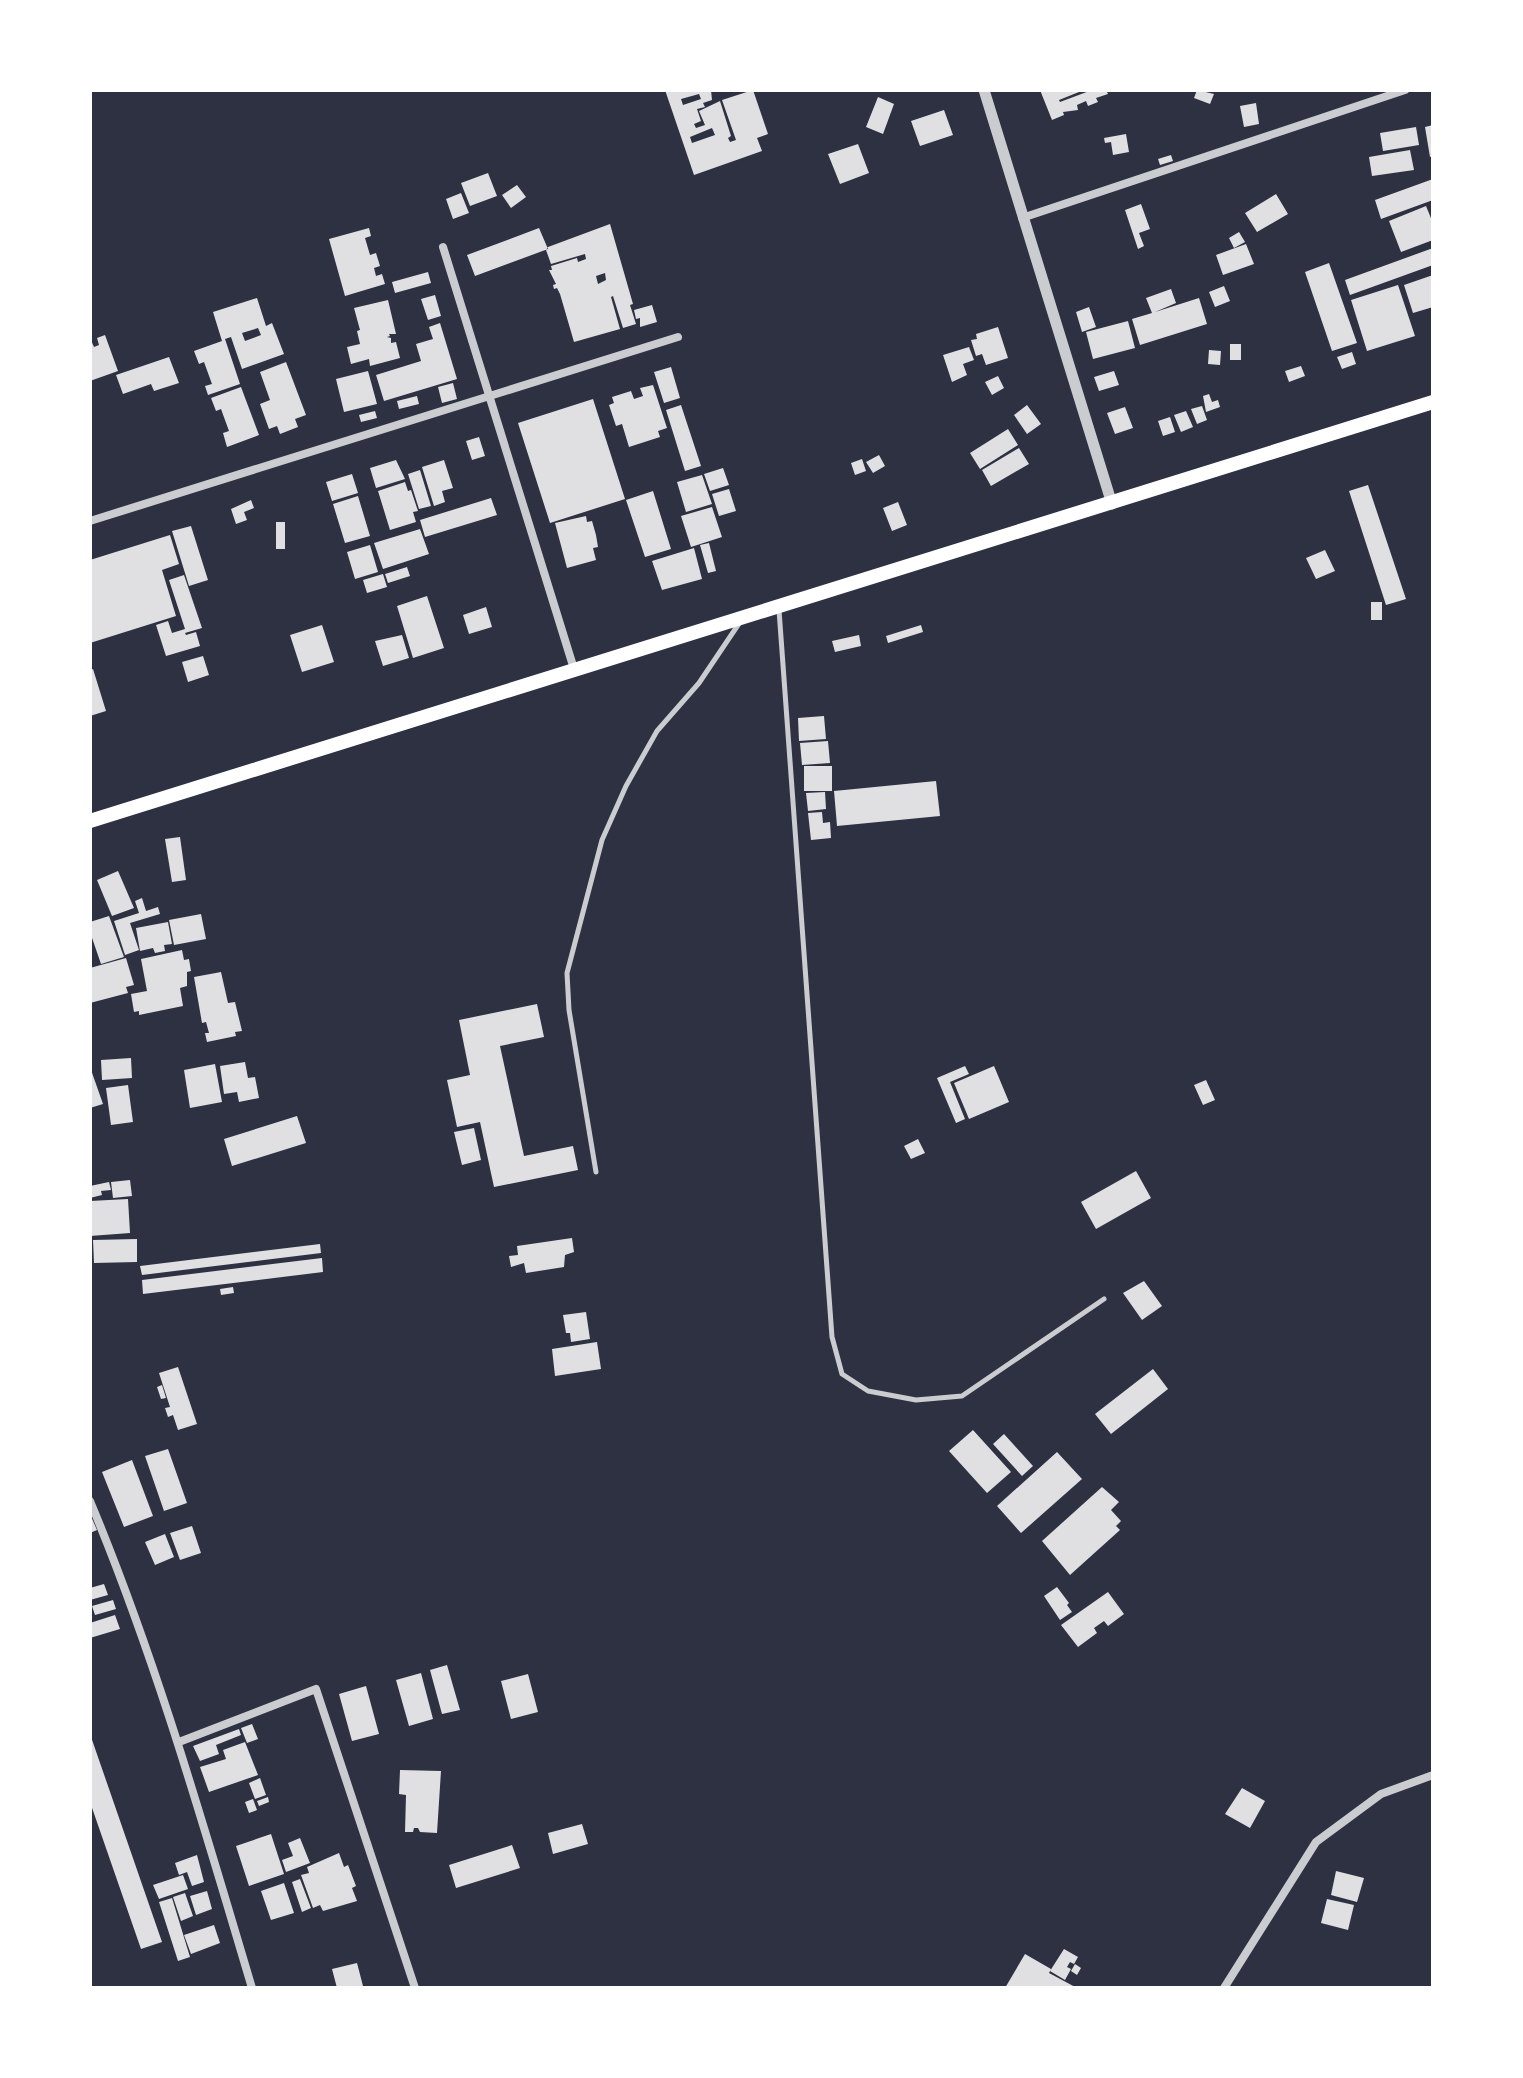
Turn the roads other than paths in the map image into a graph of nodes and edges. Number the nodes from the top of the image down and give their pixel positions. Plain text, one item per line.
1 (984, 90) edge
2 (1405, 90) edge
3 (1022, 218) junction
4 (443, 247) dead end
5 (678, 337) dead end
6 (489, 396) junction
7 (1431, 399) edge
8 (1112, 504) junction
9 (90, 521) edge
10 (779, 605) junction
11 (744, 616) junction
12 (574, 669) junction
13 (90, 821) edge
14 (596, 1172) dead end
15 (1104, 1299) dead end
16 (90, 1501) edge
17 (179, 1742) junction
18 (1433, 1775) edge
19 (252, 1988) edge
20 (415, 1988) edge
21 (1224, 1988) edge

1 - 3 street
2 - 3 street
3 - 8 street
4 - 6 street
5 - 6 street
6 - 9 street
6 - 12 street
7 - 8 main road
8 - 10 main road
10 - 11 main road
10 - 15 lane
11 - 12 main road
11 - 14 lane
12 - 13 main road
16 - 17 street
17 - 19 street
17 - 20 street
18 - 21 street

